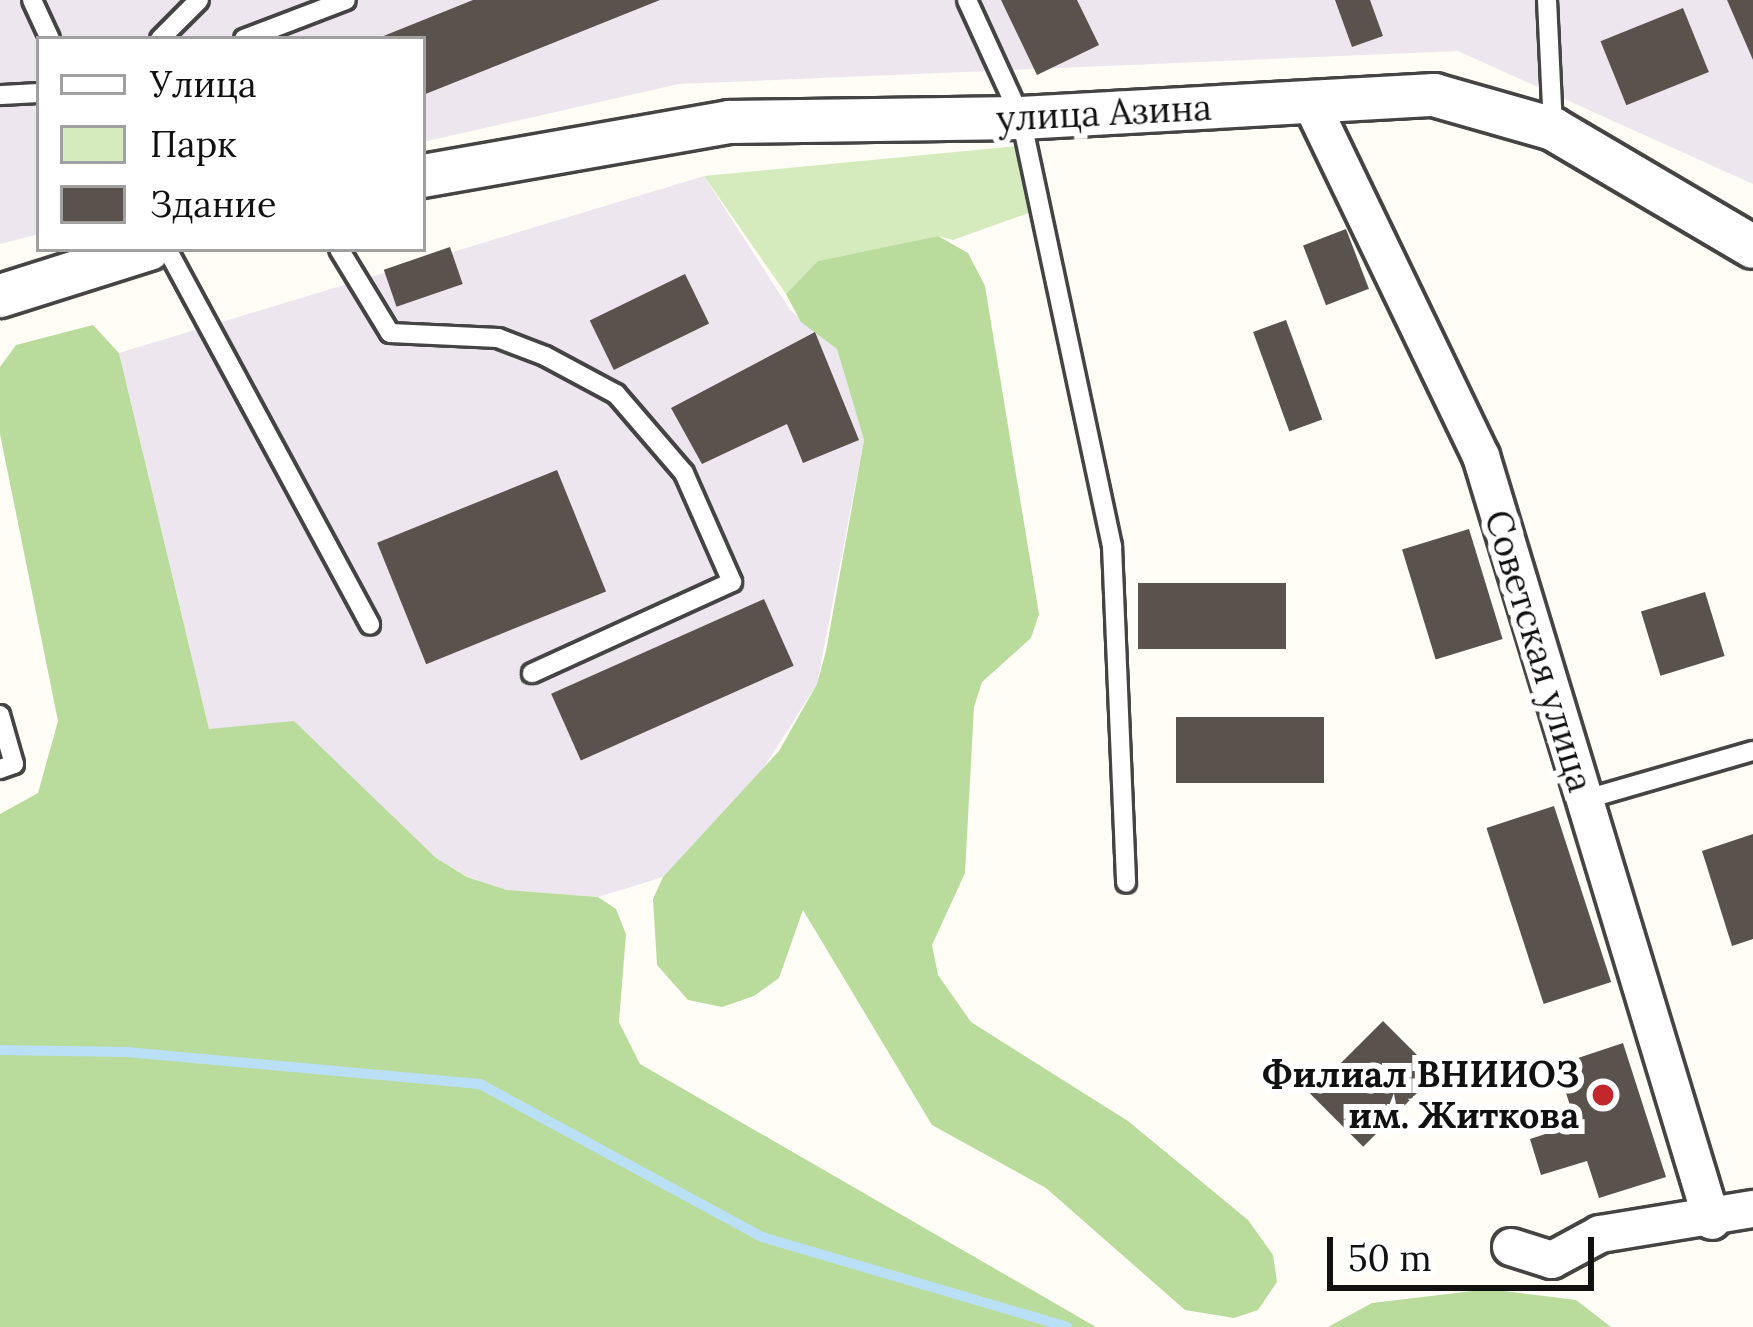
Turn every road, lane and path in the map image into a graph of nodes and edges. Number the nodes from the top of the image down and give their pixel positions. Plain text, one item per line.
1 (32, 0) edge
2 (199, 0) edge
3 (346, 0) edge
4 (968, 0) edge
5 (1547, 0) edge
6 (49, 36) edge
7 (163, 36) edge
8 (252, 36) edge
9 (36, 93) edge
10 (0, 94) edge
11 (1311, 103) junction
12 (1021, 118) junction
13 (1553, 129) junction
14 (426, 175) edge
15 (1753, 247) edge
16 (139, 252) edge
17 (169, 252) edge
18 (341, 252) edge
19 (0, 296) edge
20 (370, 625) dead end
21 (532, 673) dead end
22 (0, 716) edge
23 (1753, 751) edge
24 (0, 769) edge
25 (1583, 800) junction
26 (1126, 883) dead end
27 (1753, 1209) edge
28 (1712, 1221) junction
29 (1510, 1247) dead end

1 - 6 lane
2 - 7 lane
3 - 8 lane
4 - 12 lane
5 - 13 lane
9 - 10 lane
11 - 12 street, улица Азина
11 - 13 street, улица Азина
11 - 25 street, Советская улица
12 - 14 street, улица Азина
12 - 26 lane
13 - 15 street, улица Азина
16 - 19 street
17 - 20 lane
18 - 21 lane
22 - 24 lane
23 - 25 lane
25 - 28 street, Советская улица
27 - 28 street
28 - 29 street

